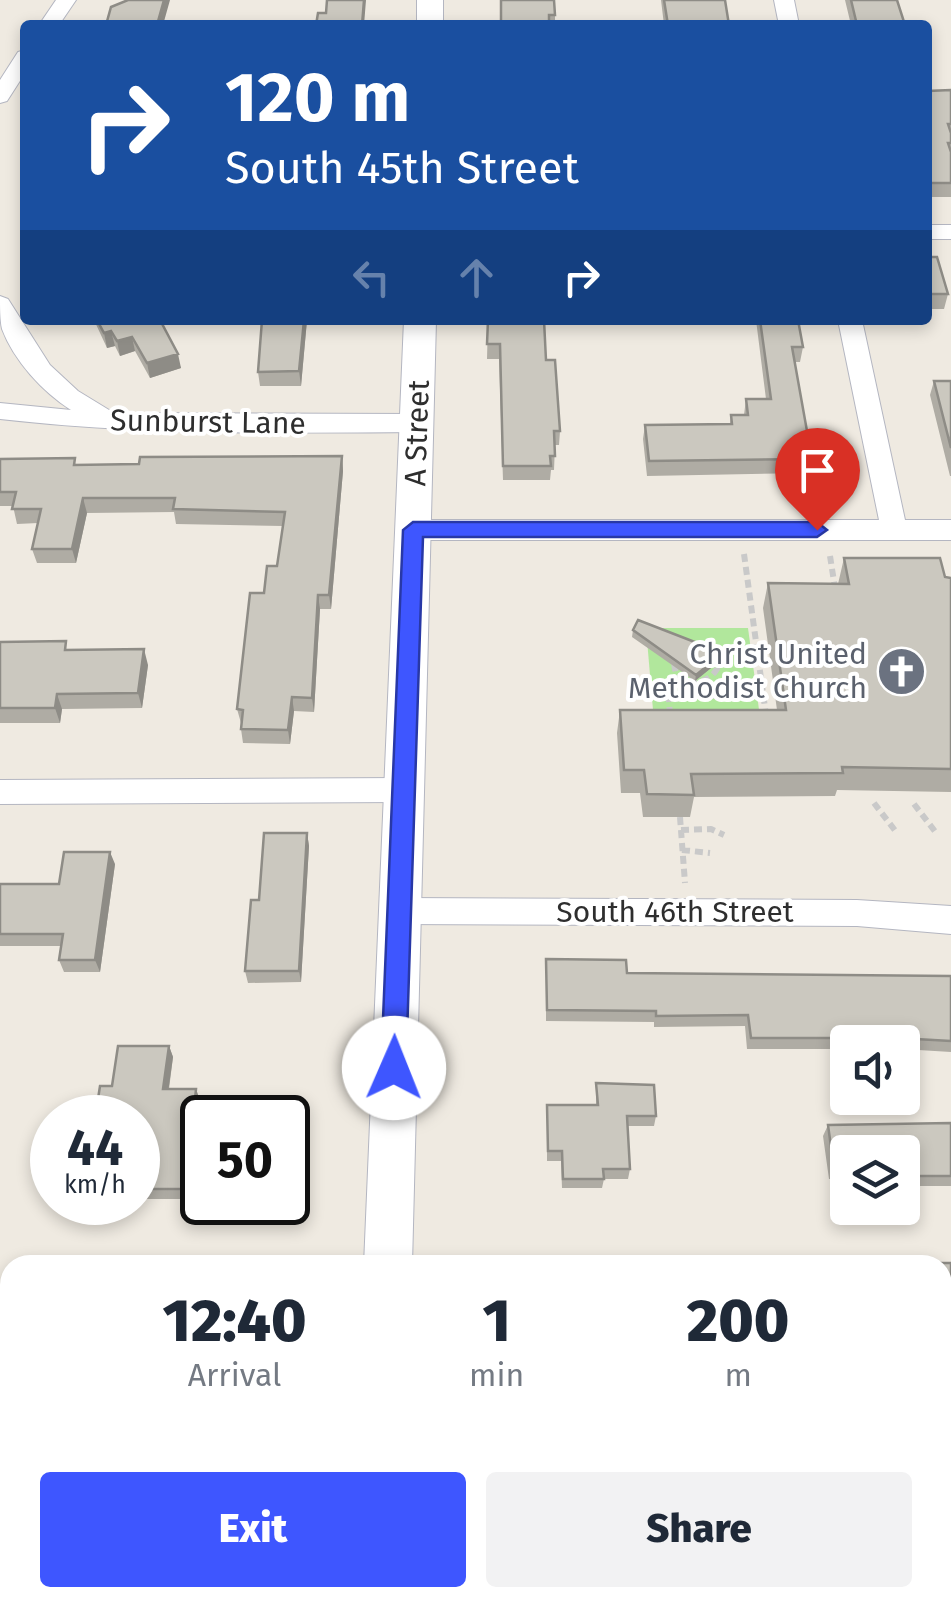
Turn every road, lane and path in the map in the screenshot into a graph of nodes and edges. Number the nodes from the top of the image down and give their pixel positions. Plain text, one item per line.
1 (20, 64) edge
2 (0, 97) edge
3 (0, 305) edge
4 (420, 325) edge
5 (851, 325) edge
6 (0, 410) edge
7 (140, 422) junction
8 (418, 423) junction
9 (413, 530) junction
10 (894, 530) junction
11 (951, 530) edge
12 (742, 543) dead end
13 (829, 550) dead end
14 (838, 606) edge
15 (679, 677) junction
16 (698, 682) junction
17 (763, 695) junction
18 (670, 715) edge
19 (768, 729) edge
20 (402, 790) junction
21 (0, 792) edge
22 (874, 803) dead end
23 (914, 804) dead end
24 (680, 817) edge
25 (681, 830) junction
26 (897, 833) dead end
27 (937, 834) dead end
28 (724, 835) dead end
29 (682, 850) junction
30 (710, 853) dead end
31 (686, 885) dead end
32 (398, 912) junction
33 (951, 920) edge
34 (388, 1255) edge

1 - 2 street
3 - 7 street
4 - 8 main road, A Street
5 - 10 street
6 - 7 street, Sunburst Lane
7 - 8 street, Sunburst Lane
8 - 9 main road, A Street
9 - 10 street
9 - 20 main road, A Street
10 - 11 street
12 - 17 path
13 - 14 path
15 - 16 path
15 - 16 path
15 - 18 path
16 - 17 path
17 - 19 path
20 - 21 street
20 - 32 main road, A Street
22 - 26 path
23 - 27 path
24 - 25 path
25 - 28 path
25 - 29 path
29 - 30 path
29 - 31 path
32 - 33 street, South 46th Street
32 - 34 main road, A Street

